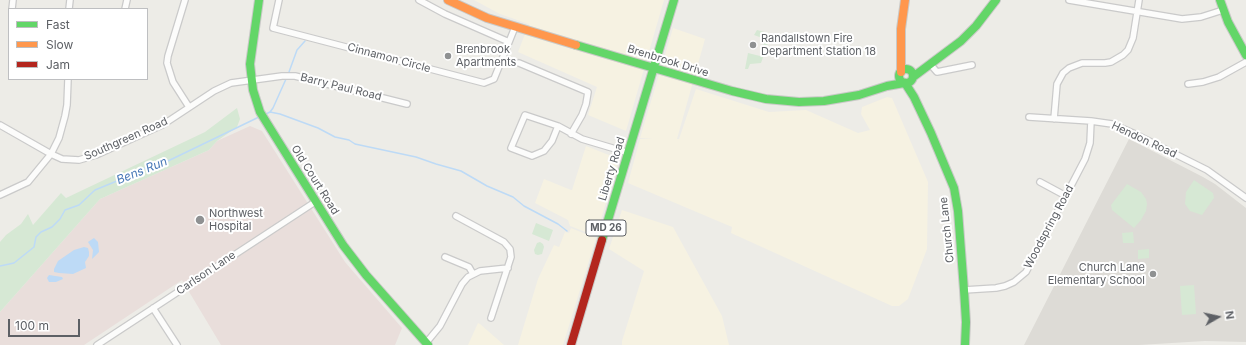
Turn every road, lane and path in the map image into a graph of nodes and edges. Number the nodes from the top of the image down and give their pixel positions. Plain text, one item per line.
1 (185, 0) edge
2 (260, 0) edge
3 (279, 0) edge
4 (419, 0) edge
5 (448, 0) edge
6 (674, 0) edge
7 (905, 0) edge
8 (996, 0) edge
9 (1069, 0) edge
10 (1139, 0) edge
11 (1220, 0) edge
12 (1087, 1) edge
13 (1223, 10) junction
14 (1137, 11) junction
15 (515, 27) junction
16 (509, 42) junction
17 (1246, 55) edge
18 (1246, 62) edge
19 (519, 63) dead end
20 (929, 65) junction
21 (972, 65) dead end
22 (654, 68) junction
23 (906, 76) junction
24 (68, 80) edge
25 (251, 80) junction
26 (1188, 84) dead end
27 (407, 104) dead end
28 (190, 107) junction
29 (1029, 117) dead end
30 (1054, 119) junction
31 (1091, 121) junction
32 (0, 125) edge
33 (558, 126) junction
34 (571, 134) junction
35 (629, 153) junction
36 (51, 154) junction
37 (1040, 182) dead end
38 (0, 195) edge
39 (1066, 196) junction
40 (1246, 198) edge
41 (315, 202) junction
42 (456, 216) dead end
43 (445, 257) dead end
44 (508, 268) junction
45 (473, 274) junction
46 (964, 290) junction
47 (153, 308) junction
48 (491, 318) dead end
49 (427, 344) edge
50 (96, 345) edge
51 (178, 345) edge
52 (571, 345) edge
53 (965, 345) edge

1 - 28 street
2 - 25 main road, Old Court Road
3 - 16 street, Cinnamon Circle
4 - 16 street
5 - 15 main road, Brenbrook Drive
6 - 22 main road, Liberty Road / MD 26
7 - 23 main road, Church Lane
8 - 20 main road, Brenbrook Drive
9 - 12 street
10 - 14 street
11 - 13 main road
12 - 14 street
13 - 14 street
13 - 17 main road
14 - 30 street
15 - 16 street, Cinnamon Circle
15 - 22 main road, Brenbrook Drive
18 - 26 street
19 - 34 street
20 - 21 street
20 - 23 main road, Brenbrook Drive
22 - 23 main road, Brenbrook Drive
22 - 35 main road, Liberty Road / MD 26
23 - 46 main road, Church Lane
24 - 36 street
25 - 27 street, Barry Paul Road
25 - 28 street, Southgreen Road
25 - 41 main road, Old Court Road
28 - 36 street, Southgreen Road
29 - 30 street, Hendon Road
30 - 31 street, Hendon Road
31 - 39 street, Woodspring Road
31 - 40 street, Hendon Road
32 - 36 street, Southgreen Road
33 - 33 street
33 - 34 street
34 - 35 street
35 - 52 main road, Liberty Road / MD 26
36 - 38 street
37 - 39 street
39 - 46 street, Woodspring Road
41 - 47 street, Carlson Lane
41 - 49 main road, Old Court Road
42 - 44 street
43 - 45 street
44 - 45 street
44 - 48 street
45 - 49 street
46 - 53 main road, Church Lane
47 - 50 street, Carlson Lane
47 - 51 street

